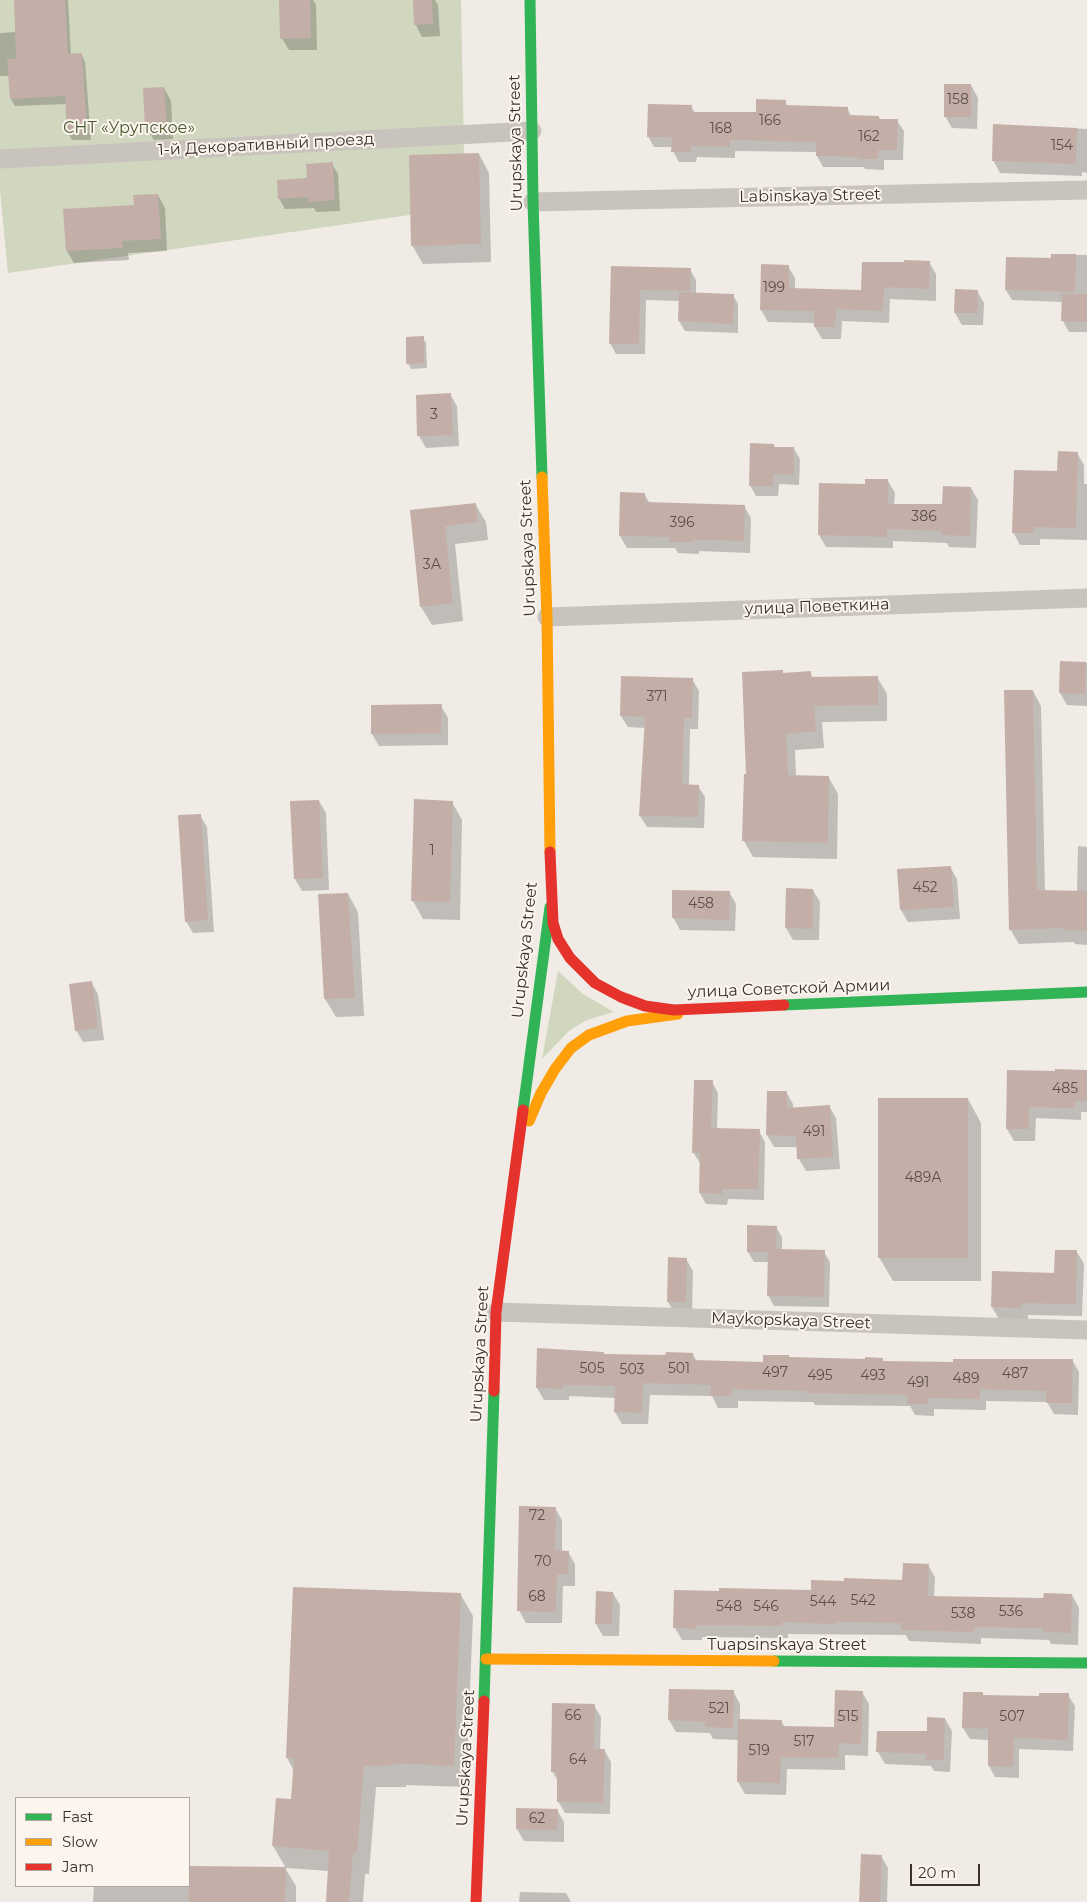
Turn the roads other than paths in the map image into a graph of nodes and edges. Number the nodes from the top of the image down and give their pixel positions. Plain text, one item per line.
1 (530, 0) edge
2 (532, 131) junction
3 (0, 159) edge
4 (1087, 190) edge
5 (533, 202) junction
6 (1087, 598) edge
7 (547, 617) junction
8 (551, 900) junction
9 (1087, 992) edge
10 (710, 1009) junction
11 (515, 1160) junction
12 (496, 1312) junction
13 (1087, 1330) edge
14 (486, 1659) junction
15 (1087, 1663) edge
16 (476, 1902) edge

1 - 2 street, Urupskaya Street
2 - 3 street, 1-й Декоративный проезд
2 - 5 street, Urupskaya Street
4 - 5 street, Labinskaya Street
5 - 7 street, Urupskaya Street
6 - 7 street, улица Поветкина
7 - 8 street, Urupskaya Street
8 - 10 street, улица Советской Армии
8 - 11 street, Urupskaya Street
9 - 10 street, улица Советской Армии
10 - 11 street
11 - 12 street, Urupskaya Street
12 - 13 street, Maykopskaya Street
12 - 14 street, Urupskaya Street
14 - 15 street, Tuapsinskaya Street
14 - 16 street, Urupskaya Street

